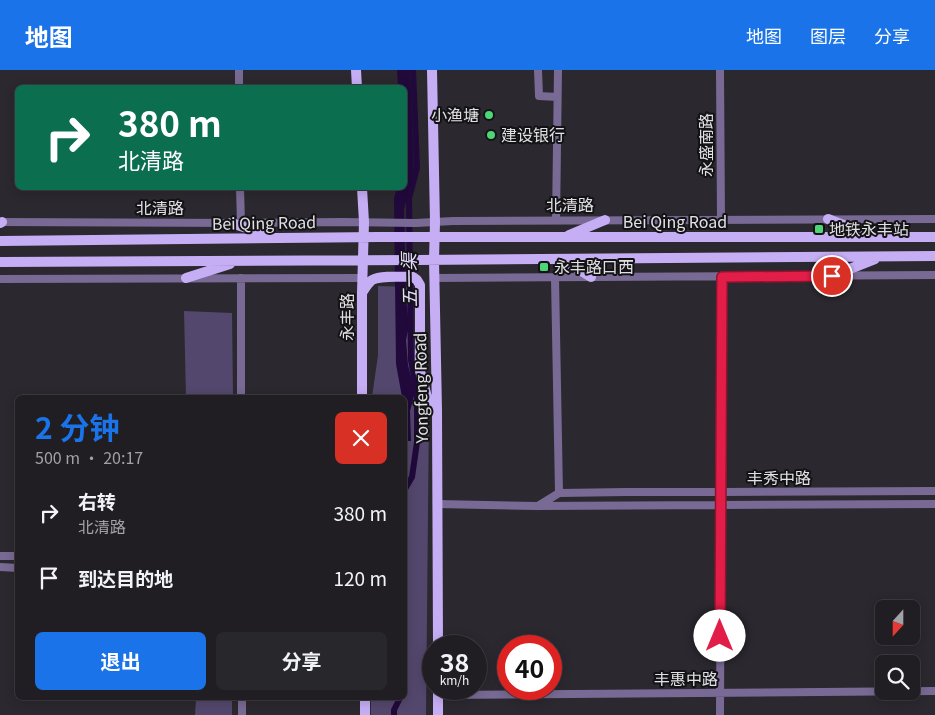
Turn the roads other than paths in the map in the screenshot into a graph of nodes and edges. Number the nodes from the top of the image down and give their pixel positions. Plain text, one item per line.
1 (239, 70) edge
2 (356, 70) edge
3 (432, 70) edge
4 (538, 70) edge
5 (558, 70) edge
6 (720, 70) edge
7 (239, 85) edge
8 (357, 85) edge
9 (557, 97) junction
10 (240, 190) edge
11 (362, 190) edge
12 (935, 219) edge
13 (556, 220) junction
14 (605, 220) junction
15 (721, 220) junction
16 (828, 220) junction
17 (364, 222) junction
18 (435, 222) junction
19 (1, 223) edge
20 (236, 223) junction
21 (363, 237) junction
22 (434, 237) junction
23 (563, 237) junction
24 (875, 237) junction
25 (935, 237) edge
26 (277, 238) junction
27 (0, 241) edge
28 (882, 256) junction
29 (935, 256) edge
30 (561, 259) junction
31 (434, 260) junction
32 (240, 261) junction
33 (363, 261) junction
34 (0, 262) edge
35 (935, 275) edge
36 (832, 276) junction
37 (591, 277) junction
38 (722, 277) junction
39 (186, 278) junction
40 (241, 278) junction
41 (363, 278) junction
42 (434, 278) junction
43 (555, 278) junction
44 (0, 279) edge
45 (362, 294) junction
46 (241, 395) edge
47 (362, 395) edge
48 (437, 410) junction
49 (935, 491) edge
50 (721, 492) junction
51 (559, 493) junction
52 (437, 504) junction
53 (935, 504) edge
54 (721, 505) junction
55 (537, 506) junction
56 (0, 556) edge
57 (15, 556) edge
58 (0, 567) edge
59 (15, 568) edge
60 (438, 635) edge
61 (935, 691) edge
62 (487, 692) edge
63 (720, 692) junction
64 (242, 700) edge
65 (365, 700) edge
66 (438, 700) edge
67 (242, 715) edge
68 (365, 715) edge
69 (438, 715) edge
70 (720, 715) edge

1 - 7 street
2 - 8 main road
3 - 18 main road, Yongfeng Road
4 - 9 street
5 - 9 street
6 - 15 street, 永盛南路
9 - 13 street
10 - 20 street
11 - 17 main road
12 - 16 street, 北清路
13 - 14 street, 北清路
13 - 18 street, 北清路
14 - 15 street, 北清路
14 - 23 main road
15 - 16 street, 北清路
16 - 24 main road
17 - 18 street, 北清路
17 - 20 street, 北清路
17 - 21 main road
18 - 22 main road, Yongfeng Road
19 - 20 street, 北清路
20 - 26 main road
21 - 22 main road, Bei Qing Road
21 - 26 main road, Bei Qing Road
21 - 33 main road, 永丰路
22 - 23 main road, Bei Qing Road
22 - 31 main road, Yongfeng Road
23 - 24 main road, Bei Qing Road
24 - 25 main road, Bei Qing Road
26 - 27 main road, Bei Qing Road
28 - 29 main road
28 - 30 main road
28 - 36 main road
30 - 31 main road
30 - 37 main road
31 - 33 main road
31 - 42 main road, Yongfeng Road
32 - 33 main road
32 - 34 main road
32 - 39 main road
33 - 41 main road, 永丰路
35 - 36 street
36 - 38 street
37 - 38 street
37 - 43 street
38 - 50 street
39 - 40 street
39 - 44 street
40 - 41 street
40 - 46 street
41 - 45 main road, 永丰路
42 - 43 street
42 - 48 main road, Yongfeng Road
43 - 51 street
45 - 47 main road, 永丰路
45 - 48 main road
48 - 52 main road, Yongfeng Road
49 - 50 street, 丰秀中路
50 - 51 street, 丰秀中路
50 - 54 street
51 - 55 street, 丰秀中路
52 - 55 street, 丰秀中路
52 - 60 main road, Yongfeng Road
53 - 54 street, 丰秀中路
54 - 55 street, 丰秀中路
54 - 63 street
56 - 57 street
58 - 59 street
61 - 63 street, 丰惠中路
62 - 63 street, 丰惠中路
63 - 70 street
64 - 67 street
65 - 68 main road
66 - 69 main road

